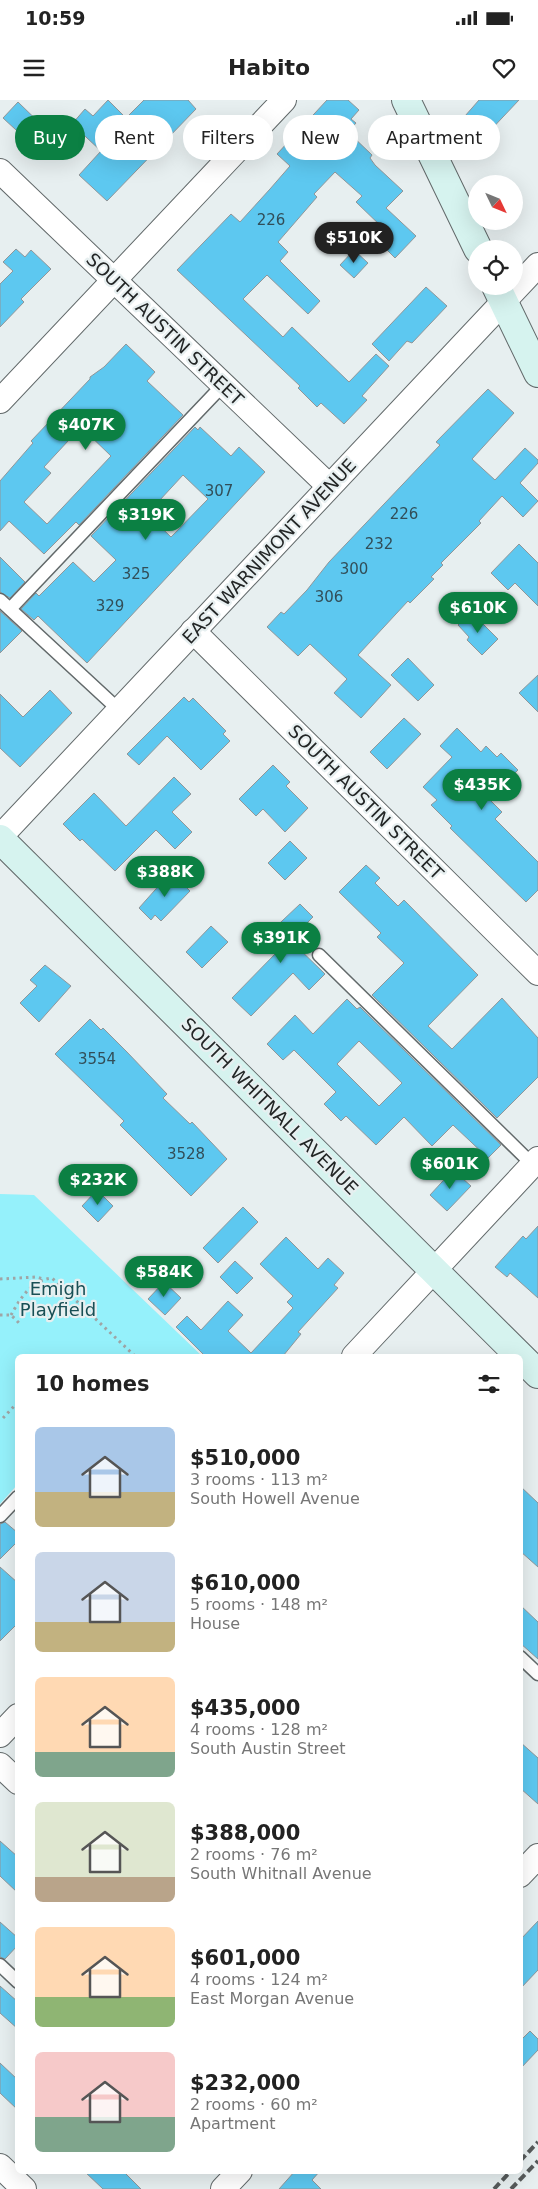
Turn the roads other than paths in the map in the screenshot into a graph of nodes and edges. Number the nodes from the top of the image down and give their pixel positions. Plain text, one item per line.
1 (284, 100) edge
2 (406, 100) edge
3 (1, 174) edge
4 (474, 240) edge
5 (538, 265) edge
6 (523, 276) edge
7 (115, 280) junction
8 (499, 295) edge
9 (500, 295) edge
10 (538, 373) edge
11 (223, 385) junction
12 (0, 401) edge
13 (329, 486) junction
14 (0, 600) edge
15 (10, 610) junction
16 (193, 631) junction
17 (120, 710) junction
18 (0, 838) edge
19 (319, 956) dead end
20 (538, 973) edge
21 (535, 1162) edge
22 (435, 1269) junction
23 (356, 1354) edge
24 (518, 1354) edge
25 (523, 1359) edge
26 (538, 1374) edge
27 (15, 1500) edge
28 (0, 1516) edge
29 (523, 1660) edge
30 (538, 1674) edge
31 (15, 1719) edge
32 (0, 1735) edge
33 (0, 1765) edge
34 (15, 1779) edge
35 (0, 1965) edge
36 (15, 1979) edge
37 (0, 2166) edge
38 (24, 2189) edge

1 - 7 street
2 - 4 street
3 - 7 street, SOUTH AUSTIN STREET
5 - 6 street, EAST WARNIMONT AVENUE
7 - 11 street, SOUTH AUSTIN STREET
7 - 12 street
8 - 13 street, EAST WARNIMONT AVENUE
9 - 10 street
11 - 13 street, SOUTH AUSTIN STREET
11 - 15 lane
13 - 16 street, EAST WARNIMONT AVENUE
14 - 15 lane
15 - 17 lane
16 - 17 street, EAST WARNIMONT AVENUE
16 - 20 street, SOUTH AUSTIN STREET
17 - 18 street, EAST WARNIMONT AVENUE
18 - 22 street, SOUTH WHITNALL AVENUE
19 - 21 lane
21 - 22 street
22 - 23 street
22 - 24 street, SOUTH WHITNALL AVENUE
25 - 26 street, SOUTH WHITNALL AVENUE
27 - 28 lane
29 - 30 lane
31 - 32 street
33 - 34 street
35 - 36 lane
37 - 38 street

